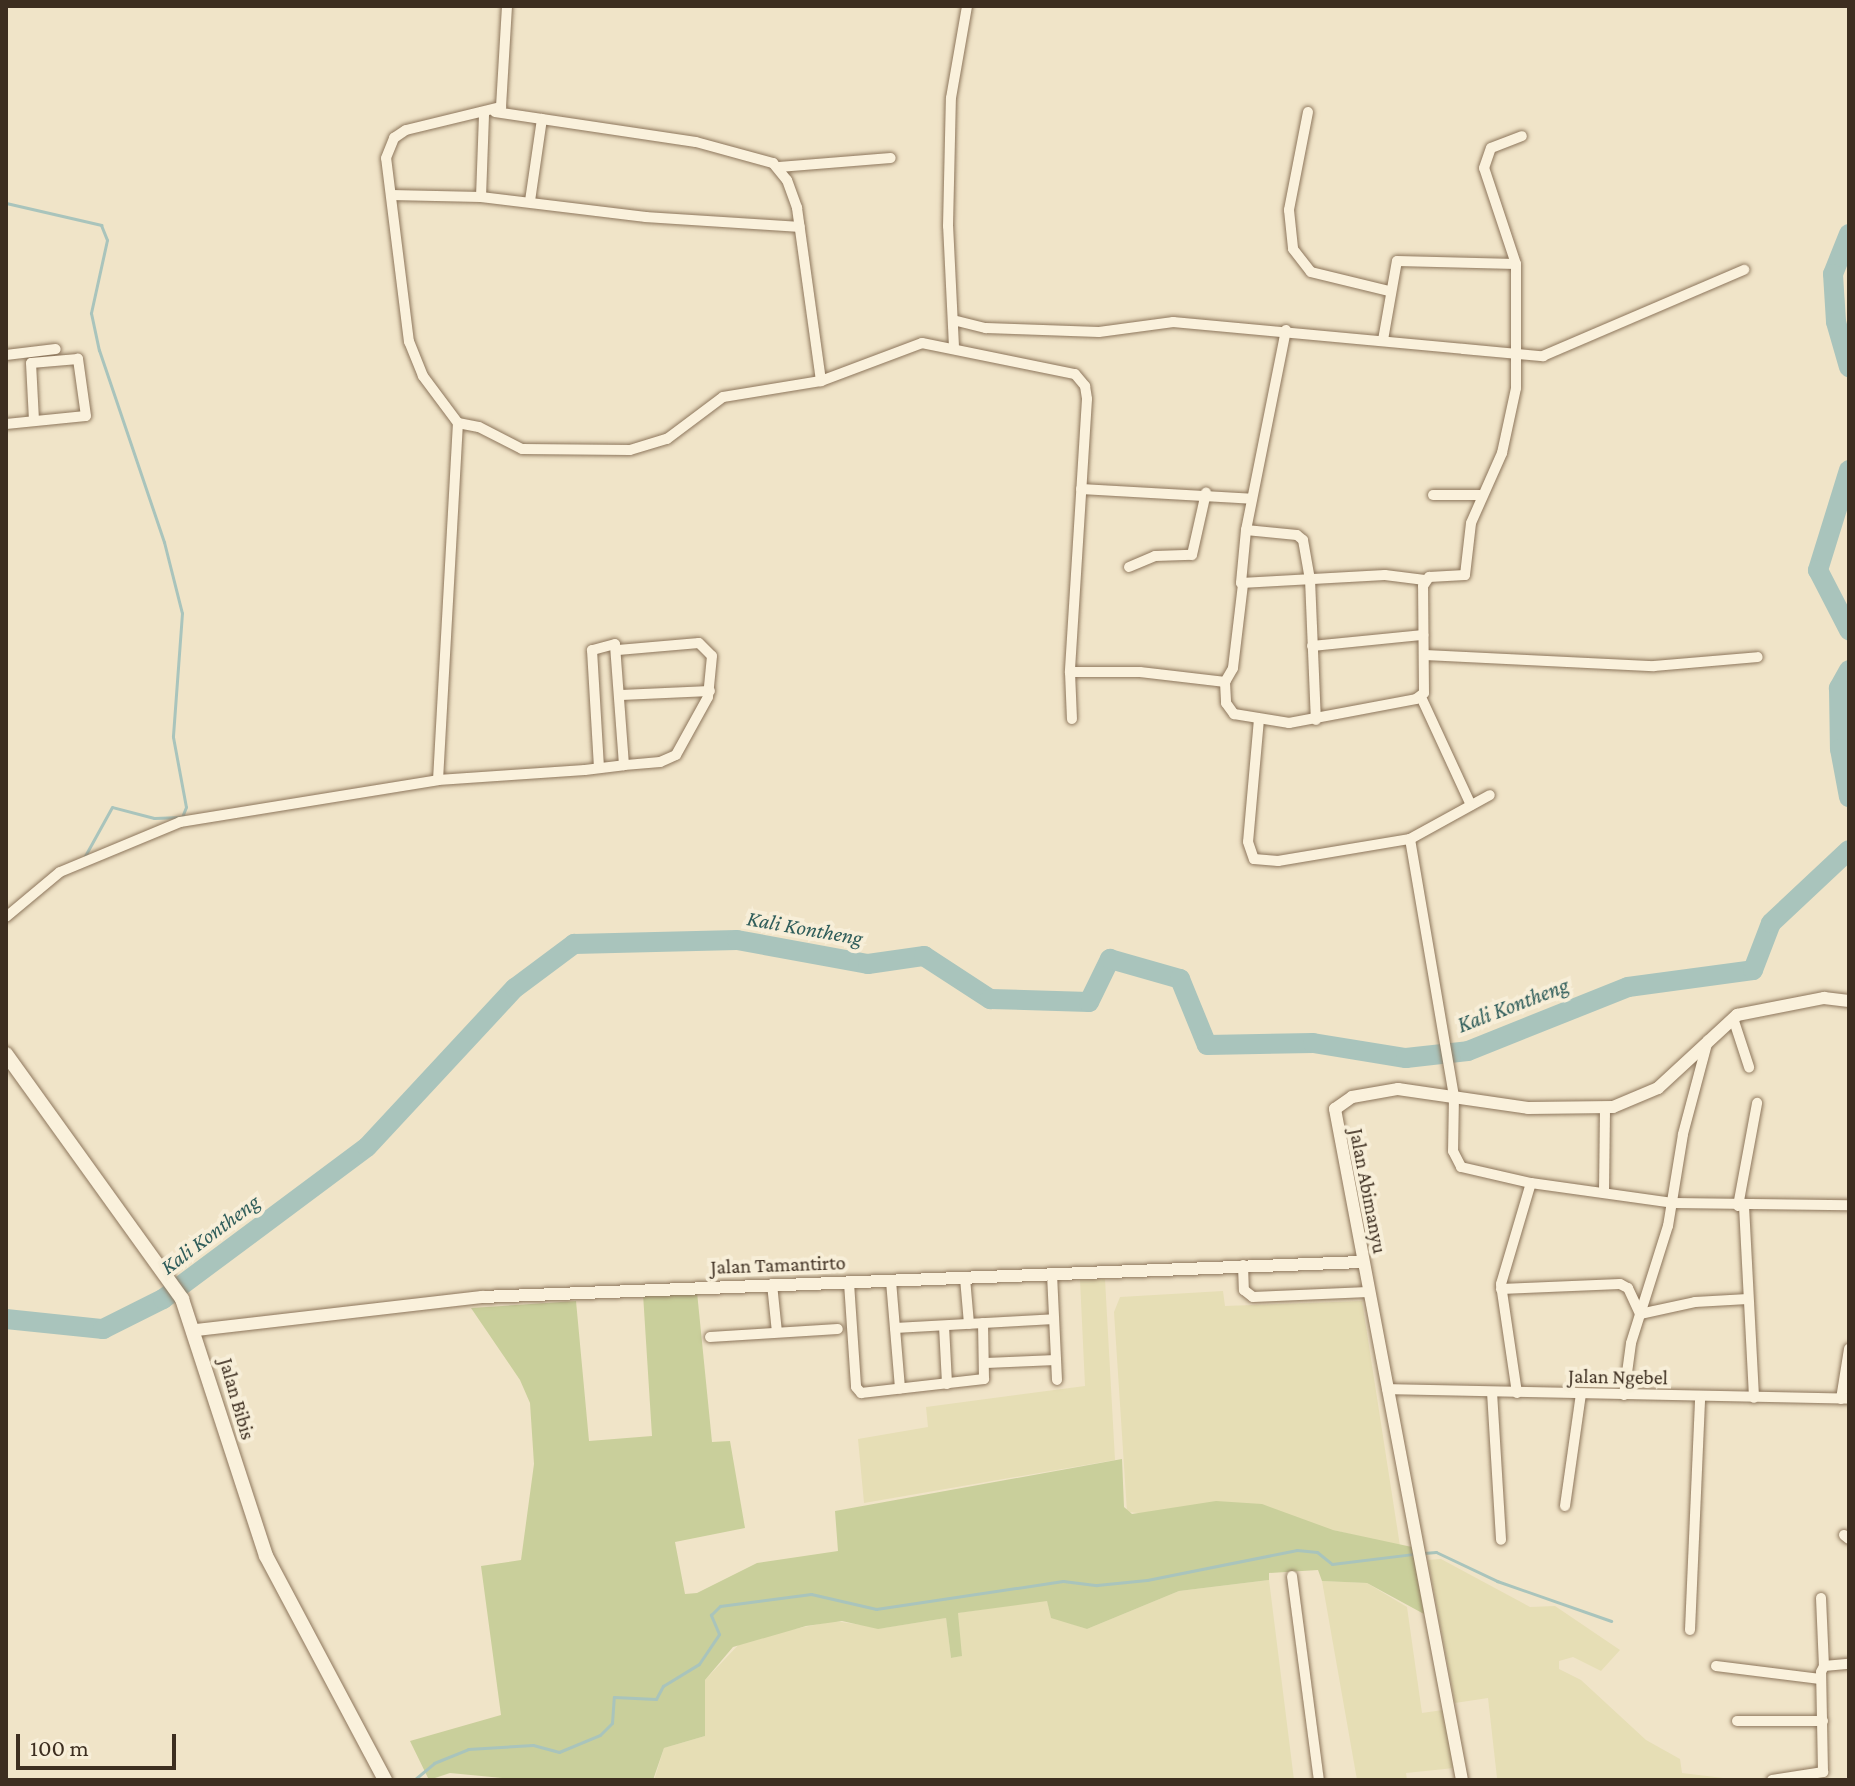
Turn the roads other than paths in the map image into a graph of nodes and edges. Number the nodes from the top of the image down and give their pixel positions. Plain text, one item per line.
1 (507, 6) edge
2 (967, 6) edge
3 (1308, 112) dead end
4 (490, 113) junction
5 (542, 119) junction
6 (1522, 136) dead end
7 (891, 158) dead end
8 (779, 167) junction
9 (391, 195) junction
10 (481, 197) junction
11 (530, 201) junction
12 (800, 227) junction
13 (1516, 264) junction
14 (1744, 270) dead end
15 (1389, 291) junction
16 (957, 321) junction
17 (1286, 330) junction
18 (1383, 340) junction
19 (954, 347) junction
20 (56, 349) dead end
21 (6, 355) edge
22 (1519, 357) junction
23 (821, 381) junction
24 (34, 421) junction
25 (458, 423) junction
26 (6, 424) edge
27 (1081, 489) junction
28 (1206, 493) junction
29 (1433, 495) dead end
30 (1481, 495) junction
31 (1252, 499) junction
32 (1246, 530) junction
33 (1129, 567) dead end
34 (1310, 579) junction
35 (1425, 580) junction
36 (1243, 584) junction
37 (1423, 635) junction
38 (1312, 646) junction
39 (618, 650) junction
40 (1425, 655) junction
41 (1758, 657) dead end
42 (1070, 672) junction
43 (1225, 682) junction
44 (710, 691) junction
45 (621, 695) junction
46 (1421, 697) junction
47 (1072, 719) dead end
48 (1259, 719) junction
49 (1316, 720) junction
50 (624, 765) junction
51 (599, 767) junction
52 (438, 780) junction
53 (1490, 795) dead end
54 (1471, 805) junction
55 (1410, 839) junction
56 (6, 917) edge
57 (1849, 1001) edge
58 (1733, 1018) junction
59 (1709, 1038) junction
60 (6, 1054) edge
61 (1749, 1067) dead end
62 (1454, 1096) junction
63 (1757, 1103) dead end
64 (1605, 1108) junction
65 (1531, 1183) junction
66 (1604, 1192) junction
67 (1673, 1203) junction
68 (1849, 1205) edge
69 (1741, 1206) junction
70 (1362, 1262) junction
71 (1243, 1265) junction
72 (1052, 1274) junction
73 (965, 1278) junction
74 (891, 1281) junction
75 (849, 1283) junction
76 (772, 1284) junction
77 (1501, 1289) junction
78 (1368, 1292) junction
79 (1748, 1299) junction
80 (1640, 1314) junction
81 (1054, 1319) junction
82 (983, 1323) junction
83 (969, 1324) junction
84 (944, 1326) junction
85 (895, 1328) junction
86 (838, 1329) dead end
87 (196, 1330) junction
88 (777, 1332) junction
89 (710, 1337) dead end
90 (1849, 1349) edge
91 (1056, 1360) junction
92 (986, 1363) junction
93 (1057, 1380) dead end
94 (947, 1384) junction
95 (900, 1389) junction
96 (1387, 1389) junction
97 (1492, 1392) junction
98 (1517, 1393) junction
99 (1581, 1394) junction
100 (1624, 1395) junction
101 (1700, 1397) junction
102 (1754, 1398) junction
103 (1845, 1399) edge
104 (1565, 1506) dead end
105 (1501, 1540) dead end
106 (1292, 1576) dead end
107 (1821, 1598) dead end
108 (1690, 1630) dead end
109 (1849, 1664) edge
110 (1716, 1666) dead end
111 (1824, 1666) junction
112 (1820, 1679) junction
113 (1737, 1721) dead end
114 (1823, 1721) junction
115 (382, 1775) edge
116 (1319, 1780) edge
117 (1462, 1780) edge
118 (1772, 1780) edge

1 - 4 street
2 - 16 street
3 - 15 street
4 - 5 street
4 - 9 street
4 - 10 street
5 - 8 street
5 - 11 street
6 - 13 street
7 - 8 street
8 - 12 street
9 - 10 street
9 - 25 street
10 - 11 street
11 - 12 street
12 - 23 street
13 - 15 street
13 - 22 street
14 - 22 street
15 - 18 street
16 - 17 street
16 - 19 street
17 - 18 street
17 - 31 street
18 - 22 street
19 - 23 street
19 - 27 street
20 - 21 street
22 - 30 street
23 - 25 street
24 - 24 street
24 - 26 street
25 - 52 street
27 - 28 street
27 - 42 street
28 - 31 street
28 - 33 street
29 - 30 street
30 - 35 street
31 - 32 street
32 - 34 street
32 - 36 street
34 - 35 street
34 - 36 street
34 - 38 street
35 - 37 street
36 - 43 street
37 - 38 street
37 - 40 street
38 - 49 street
39 - 44 street
39 - 45 street
39 - 51 street
40 - 41 street
40 - 46 street
42 - 43 street
42 - 47 street
43 - 48 street
44 - 45 street
44 - 50 street
45 - 50 street
46 - 49 street
46 - 54 street
48 - 49 street
48 - 55 street
50 - 51 street
51 - 52 street
52 - 56 street
53 - 54 street
54 - 55 street
55 - 62 street
57 - 58 street, Jalan Abimanyu
58 - 59 street, Jalan Abimanyu
58 - 61 street
59 - 64 street, Jalan Abimanyu
59 - 67 street
60 - 87 main road, Jalan Bibis
62 - 64 street, Jalan Abimanyu
62 - 65 street
62 - 70 street, Jalan Abimanyu
63 - 69 street
64 - 66 street
65 - 66 street
65 - 77 street
66 - 67 street
67 - 69 street
67 - 80 street
68 - 69 street
69 - 79 street
70 - 71 street, Jalan Tamantirto
70 - 78 street, Jalan Abimanyu
71 - 72 street, Jalan Tamantirto
71 - 78 street
72 - 73 street, Jalan Tamantirto
72 - 81 street
73 - 74 street, Jalan Tamantirto
73 - 83 street
74 - 75 street, Jalan Tamantirto
74 - 85 street
75 - 76 street, Jalan Tamantirto
75 - 95 street
76 - 87 street, Jalan Tamantirto
76 - 88 street
77 - 80 street
77 - 98 street
78 - 96 street, Jalan Abimanyu
79 - 80 street
79 - 102 street
80 - 100 street
81 - 82 street
81 - 91 street
82 - 83 street
82 - 92 street
83 - 84 street
84 - 85 street
84 - 94 street
85 - 95 street
86 - 88 street
87 - 115 main road, Jalan Bibis
88 - 89 street
90 - 103 street
91 - 92 street
91 - 93 street
92 - 94 street
94 - 95 street
96 - 97 street, Jalan Ngebel
96 - 117 street, Jalan Abimanyu
97 - 98 street, Jalan Ngebel
97 - 105 street
98 - 99 street, Jalan Ngebel
99 - 100 street, Jalan Ngebel
99 - 104 street
100 - 101 street, Jalan Ngebel
101 - 102 street, Jalan Ngebel
101 - 108 street
102 - 103 street, Jalan Ngebel
106 - 116 street
107 - 111 street
109 - 111 street
110 - 112 street
111 - 112 street
112 - 114 street
113 - 114 street
114 - 118 street

